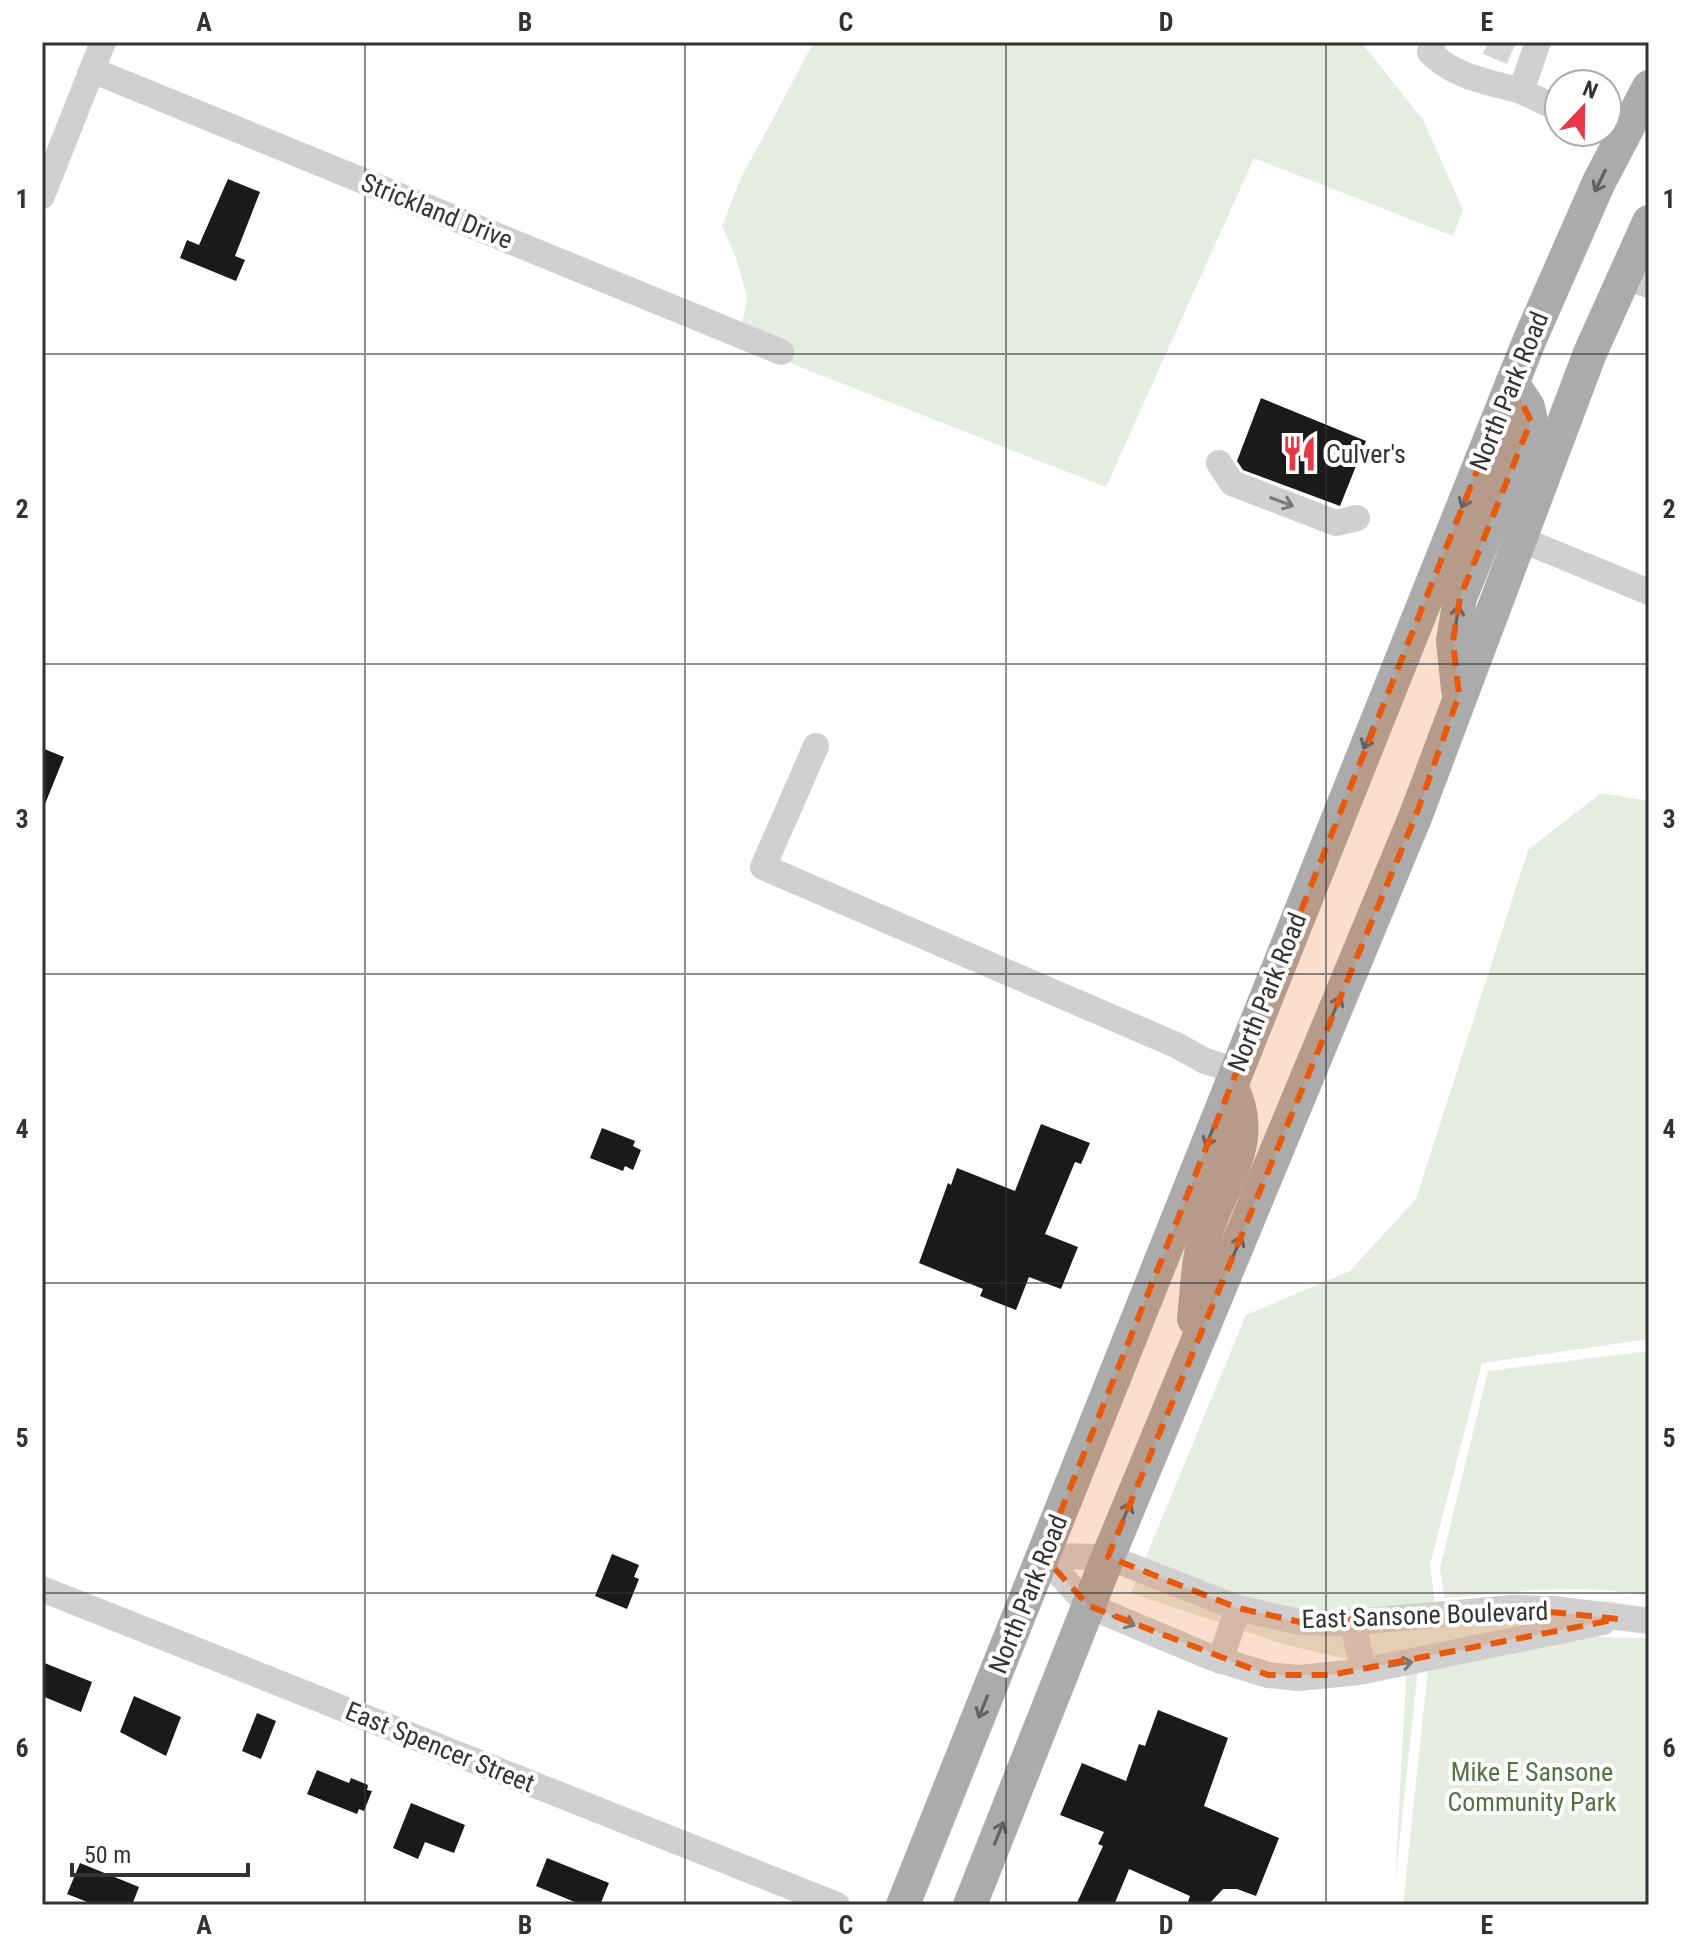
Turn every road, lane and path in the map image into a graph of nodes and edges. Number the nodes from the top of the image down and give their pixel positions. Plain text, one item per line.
1 (103, 42) edge
2 (1433, 42) edge
3 (1528, 52) edge
4 (92, 70) junction
5 (1649, 87) edge
6 (1521, 91) junction
7 (1543, 101) edge
8 (1623, 123) edge
9 (1608, 148) edge
10 (42, 196) edge
11 (1649, 222) edge
12 (1636, 281) edge
13 (781, 352) dead end
14 (1512, 383) junction
15 (1219, 463) dead end
16 (1357, 518) dead end
17 (1520, 539) junction
18 (1649, 592) edge
19 (1459, 695) junction
20 (816, 746) dead end
21 (1234, 1078) junction
22 (1190, 1359) junction
23 (1043, 1556) junction
24 (1108, 1557) junction
25 (42, 1589) edge
26 (1089, 1606) junction
27 (1238, 1608) junction
28 (1618, 1619) junction
29 (1649, 1621) edge
30 (1352, 1622) junction
31 (1220, 1661) junction
32 (1364, 1671) junction
33 (837, 1905) edge
34 (903, 1905) edge
35 (970, 1905) edge

1 - 4 street
2 - 6 street
3 - 6 street
4 - 10 street
4 - 13 street, Strickland Drive
5 - 8 main road, North Park Road
6 - 7 street
9 -> 14 main road, North Park Road
11 - 12 main road
12 - 17 main road
19 -> 14 main road
14 -> 21 main road, North Park Road
15 -> 16 street
17 - 18 street
17 - 19 main road
22 -> 19 main road
20 - 21 street
21 - 22 main road
21 -> 23 main road, North Park Road
24 -> 22 main road
23 - 24 street, East Sansone Boulevard
23 - 26 street, East Sansone Boulevard
23 -> 34 main road, North Park Road
24 - 26 main road
24 - 27 street, East Sansone Boulevard
25 - 33 street, East Spencer Street
26 -> 31 street, East Sansone Boulevard
35 -> 26 main road
27 - 30 street, East Sansone Boulevard
27 - 31 street
28 - 29 street, East Sansone Boulevard
28 - 30 street, East Sansone Boulevard
32 -> 28 street, East Sansone Boulevard
30 - 32 street
31 - 32 street, East Sansone Boulevard

